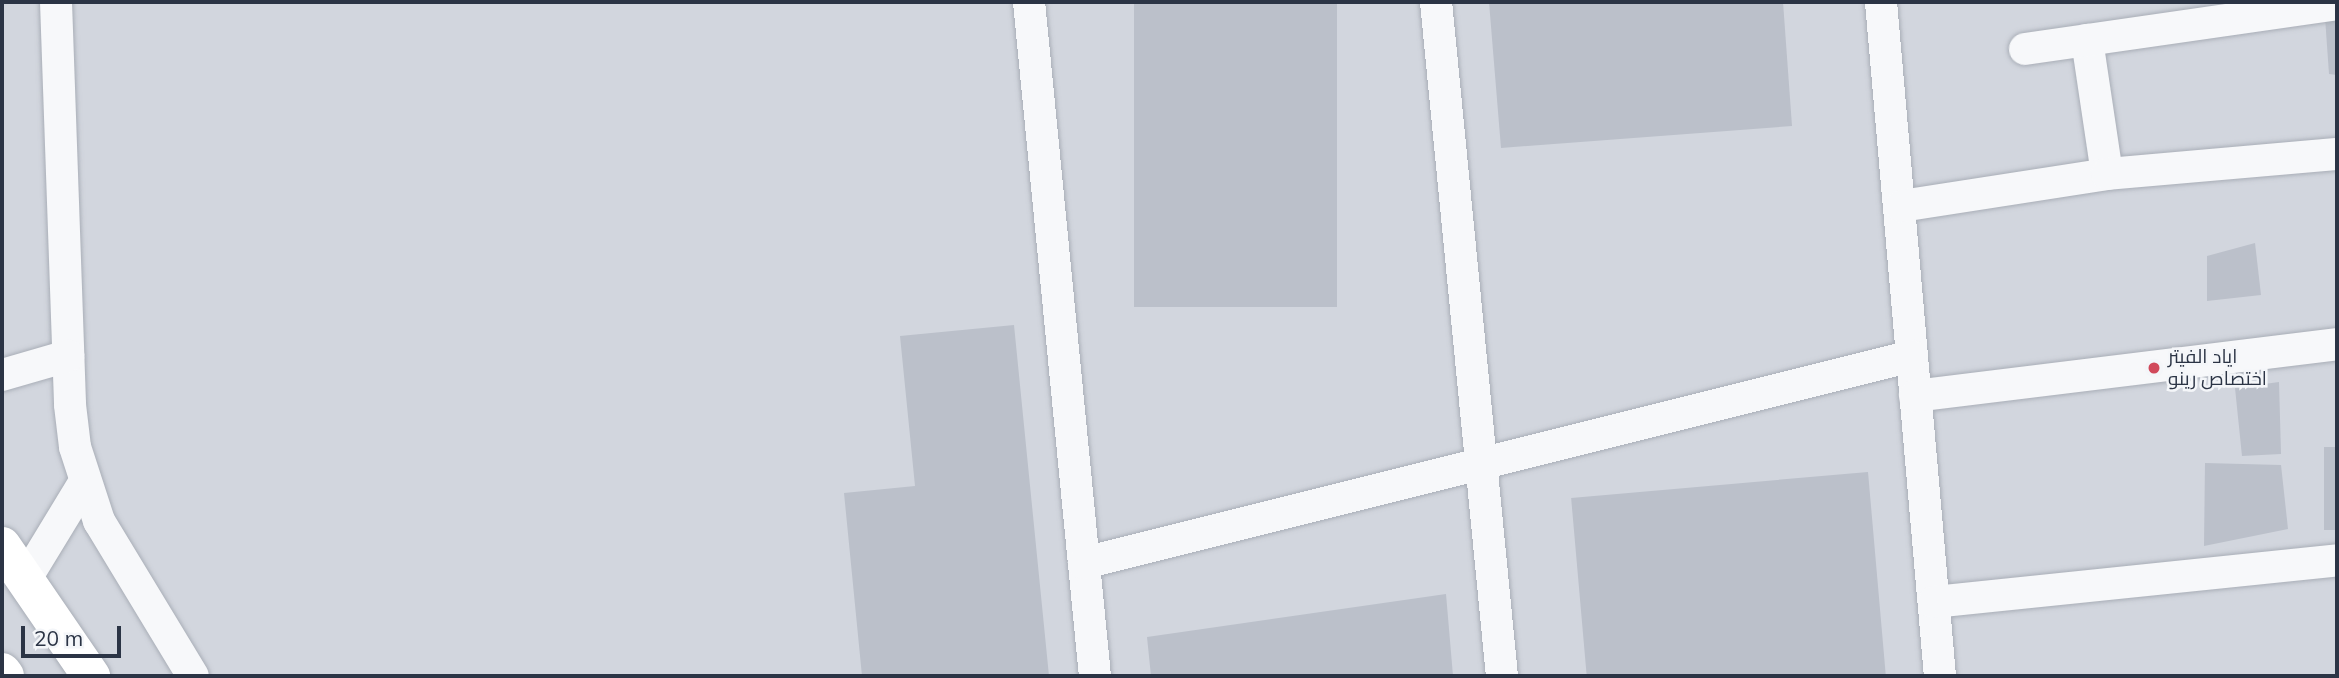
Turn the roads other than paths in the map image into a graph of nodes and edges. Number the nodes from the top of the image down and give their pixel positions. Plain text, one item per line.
1 (56, 2) edge
2 (1029, 2) edge
3 (1436, 2) edge
4 (1881, 2) edge
5 (2337, 4) edge
6 (2087, 40) junction
7 (2025, 49) dead end
8 (2337, 154) edge
9 (2106, 174) junction
10 (1900, 206) junction
11 (2337, 344) edge
12 (68, 356) junction
13 (1912, 356) junction
14 (2, 375) edge
15 (1915, 396) junction
16 (1481, 464) junction
17 (84, 483) junction
18 (2, 546) edge
19 (2337, 560) edge
20 (1084, 563) junction
21 (25, 580) junction
22 (1934, 603) junction
23 (91, 676) edge
24 (193, 676) edge
25 (1096, 676) edge
26 (1502, 676) edge
27 (1940, 676) edge

1 - 12 street
2 - 20 street
3 - 16 street
4 - 10 street
5 - 6 street
6 - 7 street
6 - 9 street
8 - 9 street
9 - 10 street
10 - 13 street
11 - 15 street
12 - 14 street
12 - 17 street
13 - 15 street
13 - 16 street
15 - 22 street
16 - 20 street
16 - 26 street
17 - 21 street
17 - 24 street
18 - 21 street
19 - 22 street
20 - 25 street
21 - 23 street
22 - 27 street

